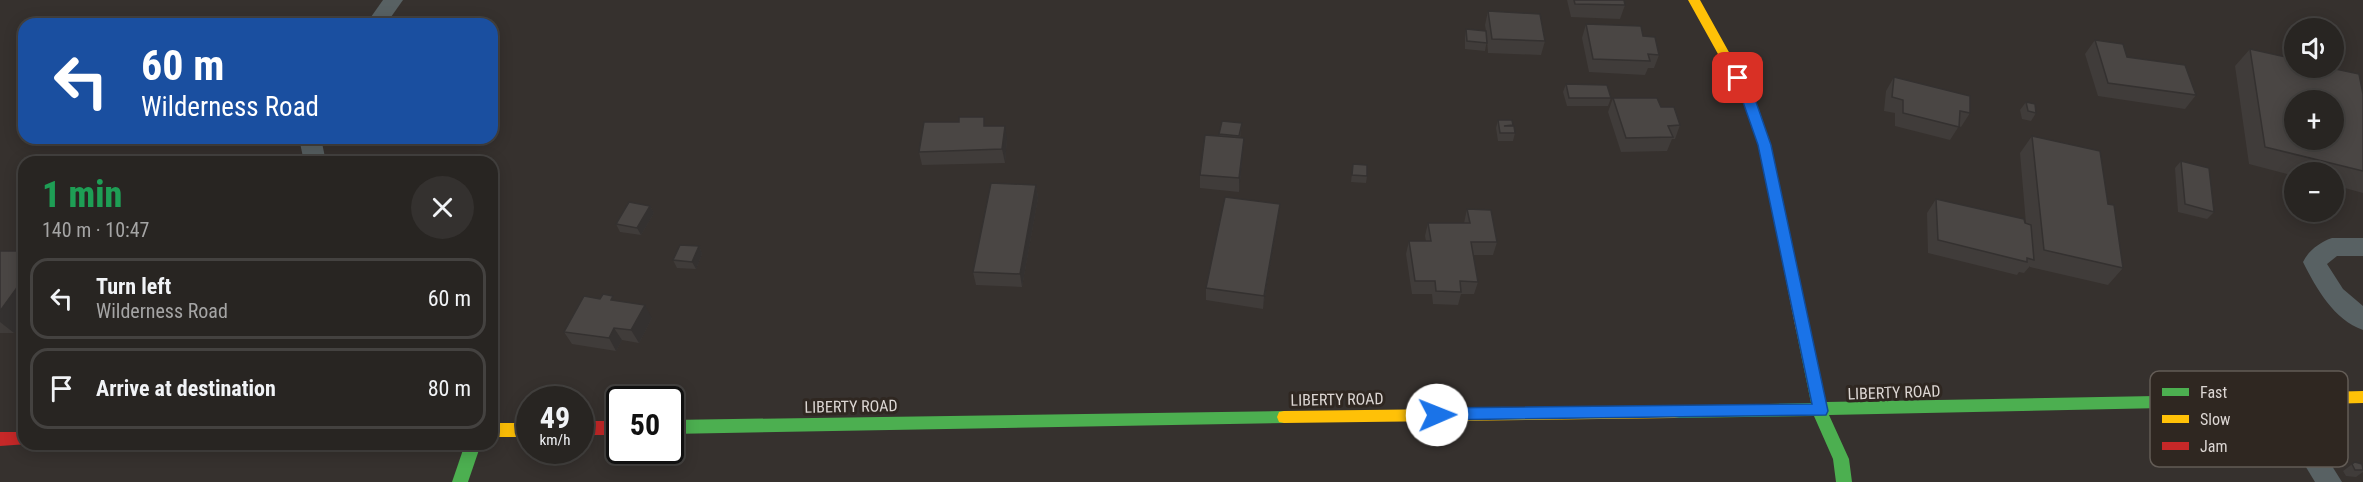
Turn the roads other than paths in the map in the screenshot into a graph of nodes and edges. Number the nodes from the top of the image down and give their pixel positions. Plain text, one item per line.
1 (393, 0) edge
2 (1694, 0) edge
3 (380, 18) edge
4 (2363, 247) edge
5 (2363, 320) edge
6 (2348, 397) edge
7 (2363, 397) edge
8 (2150, 402) edge
9 (1820, 411) junction
10 (684, 427) edge
11 (498, 430) edge
12 (516, 430) edge
13 (0, 439) edge
14 (18, 439) edge
15 (471, 450) edge
16 (2320, 467) edge
17 (460, 482) edge
18 (1844, 482) edge
19 (2329, 482) edge

1 - 3 lane
2 - 9 main road
4 - 5 lane
6 - 7 main road, LIBERTY ROAD
8 - 9 main road, LIBERTY ROAD
9 - 10 main road, LIBERTY ROAD
9 - 18 main road
11 - 12 main road
13 - 14 main road
15 - 17 main road
16 - 19 lane

